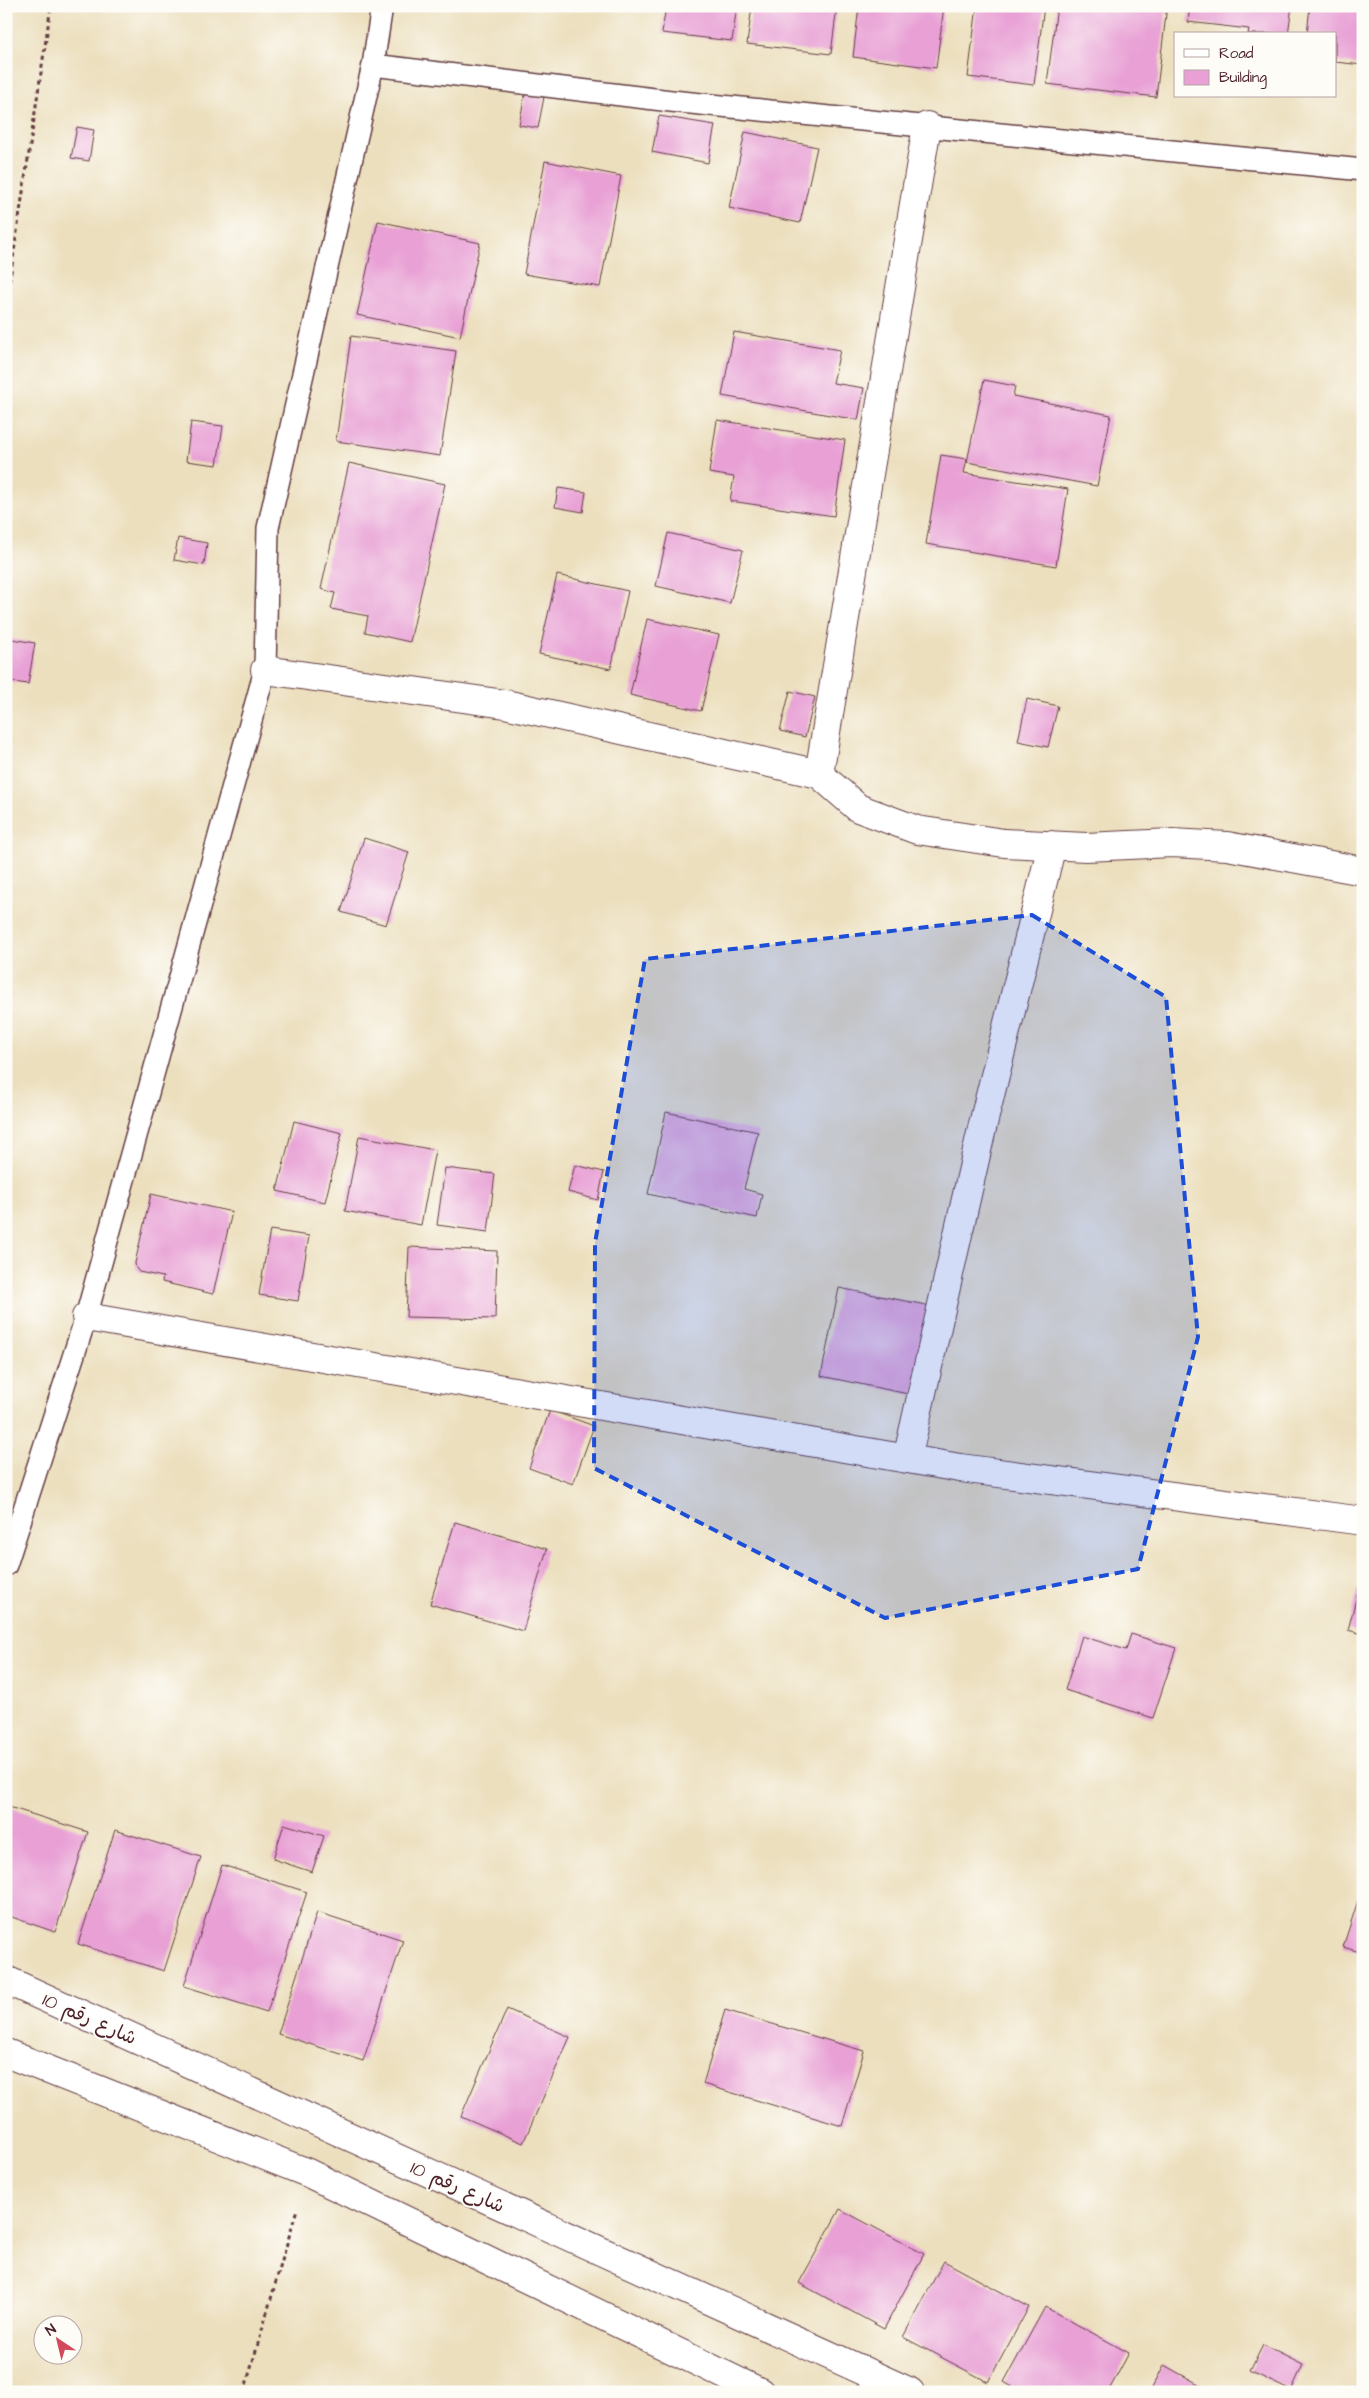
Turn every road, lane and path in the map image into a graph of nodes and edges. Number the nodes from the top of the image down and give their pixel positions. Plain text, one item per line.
1 (51, 6) edge
2 (382, 6) edge
3 (373, 65) junction
4 (928, 126) junction
5 (1363, 170) edge
6 (6, 305) edge
7 (264, 670) junction
8 (819, 774) junction
9 (1052, 845) junction
10 (1363, 871) edge
11 (86, 1317) junction
12 (907, 1459) junction
13 (1363, 1521) edge
14 (6, 1565) edge
15 (6, 1980) edge
16 (6, 2053) edge
17 (308, 2173) junction
18 (244, 2392) edge
19 (760, 2392) edge
20 (910, 2392) edge

1 - 6 path
2 - 3 lane
3 - 4 lane
3 - 7 lane
4 - 5 lane
4 - 8 street
7 - 8 street
7 - 11 lane
8 - 9 street
9 - 10 street
9 - 12 street
11 - 12 street
11 - 14 lane
12 - 13 street
15 - 20 street, شارع رقم 10
16 - 17 street
17 - 18 path
17 - 19 street

